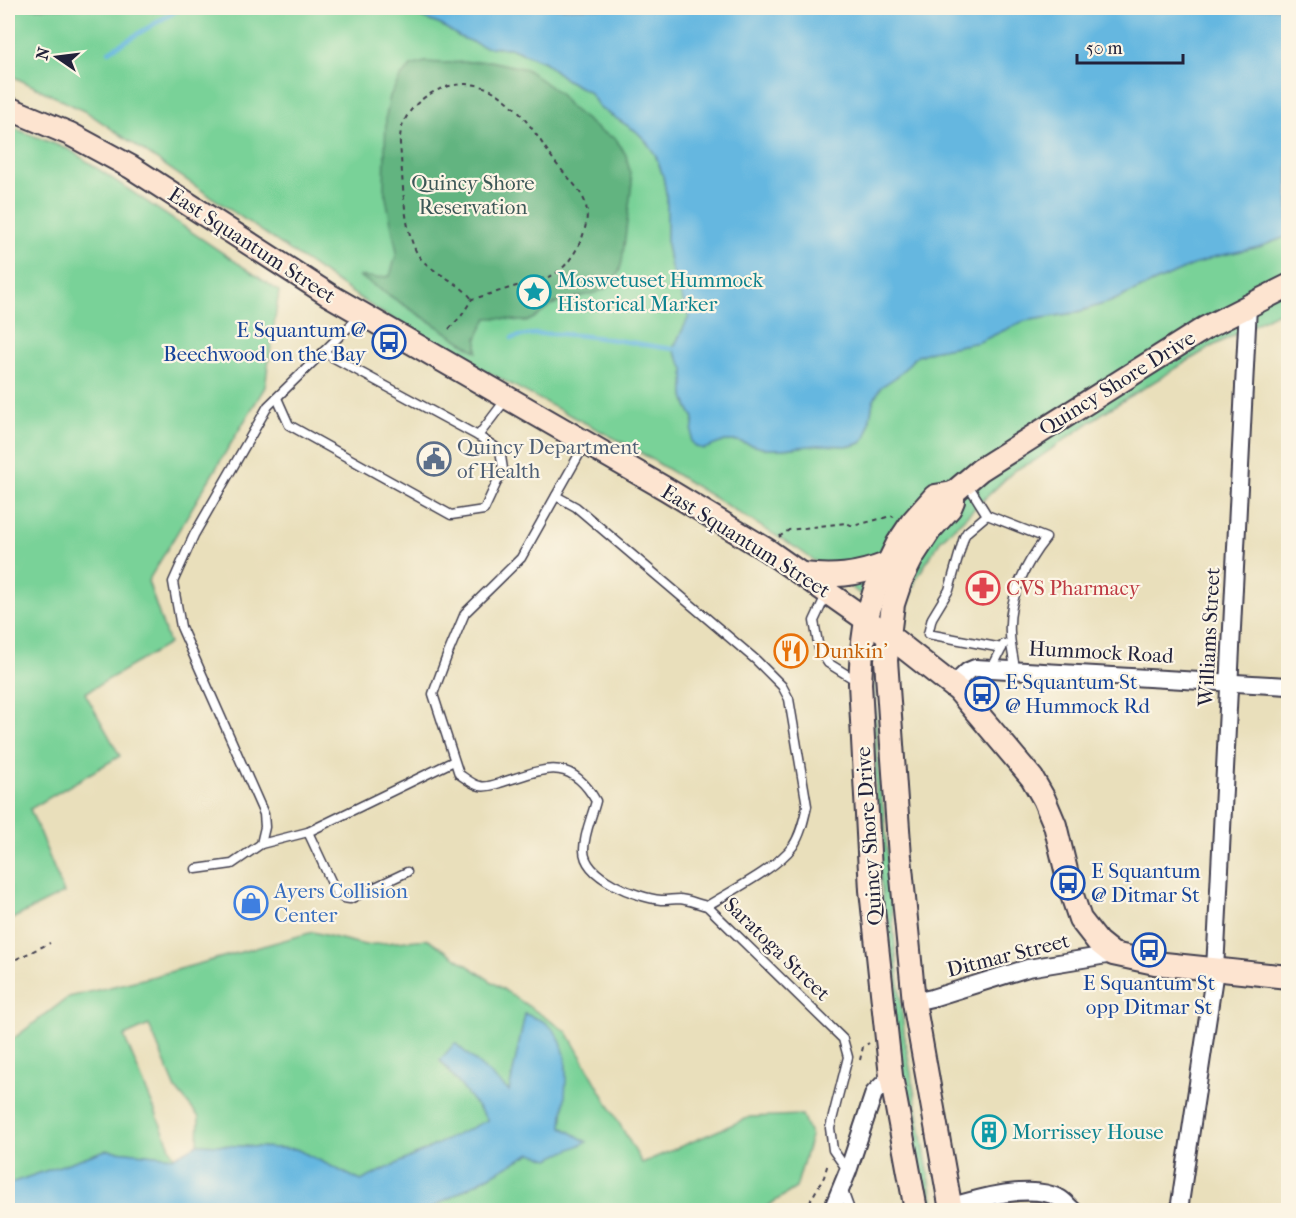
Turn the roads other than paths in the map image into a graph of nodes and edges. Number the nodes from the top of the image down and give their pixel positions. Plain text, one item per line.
1 (8, 108) edge
2 (1288, 286) edge
3 (1248, 306) junction
4 (361, 314) junction
5 (323, 352) junction
6 (276, 398) junction
7 (507, 398) junction
8 (477, 436) junction
9 (585, 443) junction
10 (959, 487) junction
11 (556, 496) junction
12 (987, 515) junction
13 (886, 564) junction
14 (801, 573) junction
15 (828, 592) junction
16 (866, 620) junction
17 (1010, 633) junction
18 (888, 635) junction
19 (1002, 648) junction
20 (992, 668) junction
21 (1015, 670) junction
22 (1229, 682) junction
23 (860, 683) junction
24 (953, 685) junction
25 (1288, 686) edge
26 (454, 761) junction
27 (308, 832) junction
28 (261, 844) junction
29 (196, 869) dead end
30 (407, 872) dead end
31 (707, 906) junction
32 (1113, 954) junction
33 (1215, 970) junction
34 (1288, 978) edge
35 (914, 1002) junction
36 (891, 1076) junction
37 (845, 1179) junction
38 (951, 1209) edge
39 (832, 1210) edge
40 (850, 1210) edge
41 (916, 1210) edge
42 (1073, 1210) edge
43 (1179, 1210) edge

1 - 4 main road, East Squantum Street
2 - 3 main road, Quincy Shore Drive
3 - 10 main road, Quincy Shore Drive
3 - 22 street, Williams Street
4 - 5 lane
4 - 7 main road, East Squantum Street
5 - 6 lane
5 - 8 lane
6 - 8 lane
6 - 28 lane
7 - 8 lane
7 - 9 main road, East Squantum Street
9 - 11 lane
9 - 14 main road, East Squantum Street
10 - 12 lane
10 - 13 main road, Quincy Shore Drive
10 - 18 main road, Quincy Shore Drive
11 - 26 lane
11 - 31 lane, Saratoga Street
12 - 17 lane
12 - 19 lane
13 - 14 main road
13 - 16 main road, Quincy Shore Drive
14 - 15 main road, East Squantum Street
15 - 16 main road, East Squantum Street
15 - 23 lane
16 - 18 main road, East Squantum Street
16 - 23 main road, Quincy Shore Drive
17 - 19 lane
17 - 21 lane
18 - 24 main road, East Squantum Street
18 - 35 main road, Quincy Shore Drive
19 - 20 lane
20 - 21 street, Hummock Road
20 - 24 street, Hummock Road
21 - 22 street, Hummock Road
22 - 25 street, Hummock Road
22 - 33 street, Williams Street
23 - 36 main road, Quincy Shore Drive
24 - 32 main road, East Squantum Street
26 - 27 lane
26 - 31 lane
27 - 28 lane
27 - 30 lane
28 - 29 lane
31 - 37 lane, Saratoga Street
32 - 33 main road
32 - 35 street, Ditmar Street
33 - 34 main road
33 - 43 street, Williams Street
35 - 38 main road, Quincy Shore Drive
36 - 37 street
36 - 41 main road, Quincy Shore Drive
37 - 39 street
37 - 40 lane, Saratoga Street
38 - 42 street

